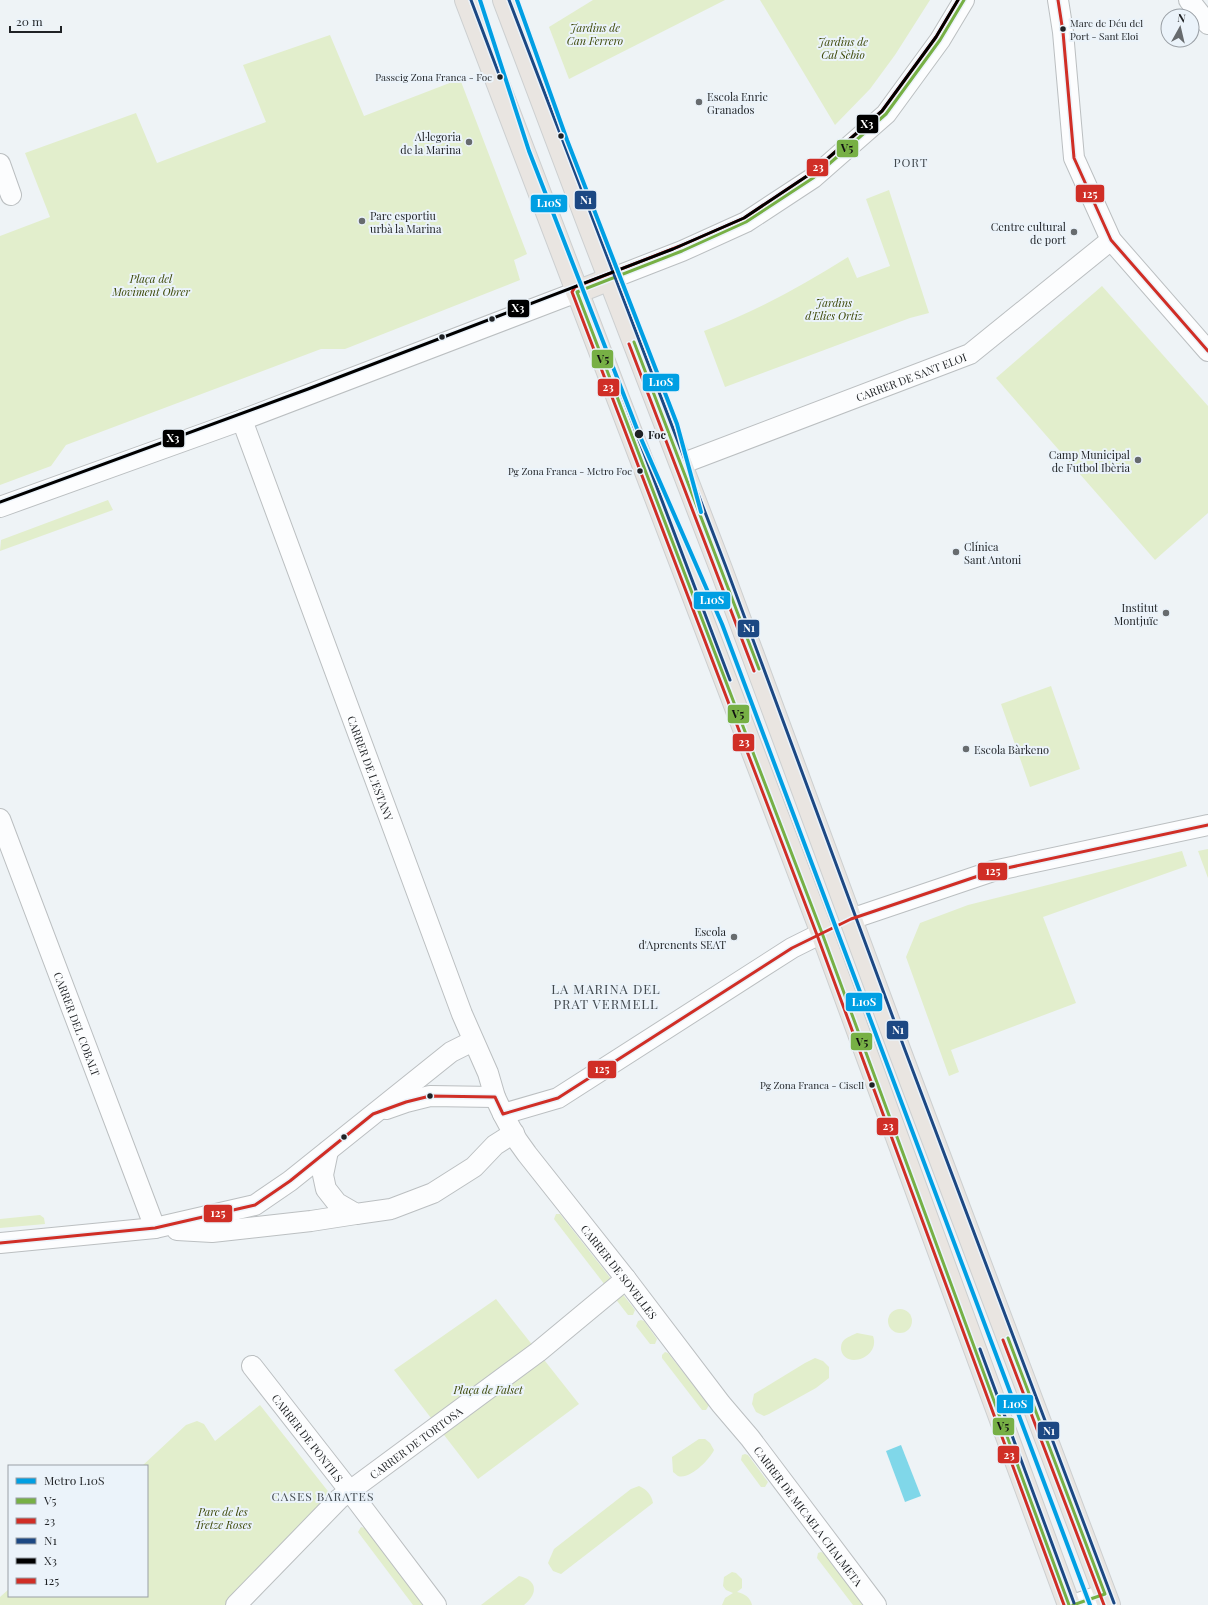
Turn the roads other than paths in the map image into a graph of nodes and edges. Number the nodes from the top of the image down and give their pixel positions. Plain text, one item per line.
1 (466, 0) edge
2 (504, 0) edge
3 (964, 0) edge
4 (1058, 0) edge
5 (1189, 0) edge
6 (1208, 24) edge
7 (0, 164) edge
8 (11, 195) dead end
9 (1111, 240) junction
10 (610, 279) junction
11 (577, 292) junction
12 (1208, 351) edge
13 (242, 420) junction
14 (682, 464) junction
15 (0, 507) edge
16 (0, 819) edge
17 (1208, 825) edge
18 (851, 919) junction
19 (822, 934) junction
20 (473, 1041) junction
21 (495, 1096) junction
22 (373, 1114) junction
23 (503, 1114) junction
24 (514, 1133) junction
25 (328, 1151) junction
26 (356, 1214) junction
27 (155, 1228) junction
28 (0, 1243) edge
29 (626, 1279) junction
30 (252, 1366) dead end
31 (740, 1426) joint
32 (349, 1490) junction
33 (1107, 1599) edge
34 (236, 1605) edge
35 (436, 1605) edge
36 (876, 1605) edge
37 (1069, 1605) edge
38 (1073, 1605) edge

1 - 11 main road
2 - 10 main road
3 - 10 street
4 - 9 street
5 - 6 street
7 - 8 street
9 - 12 street
9 - 14 street, CARRER DE SANT ELOI
10 - 11 main road
10 - 14 main road
11 - 13 street
11 - 19 main road
13 - 15 street
13 - 20 street, CARRER DE L'ESTANY
14 - 18 main road
16 - 27 street, CARRER DEL COBALT
17 - 18 street
18 - 19 main road
18 - 33 main road
19 - 23 street
19 - 37 main road
20 - 21 street, CARRER DE L'ESTANY
20 - 22 street
21 - 22 street
21 - 23 street, CARRER DE L'ESTANY
22 - 25 street
23 - 24 street, CARRER DE SOVELLES
24 - 26 street
24 - 29 street, CARRER DE SOVELLES
25 - 26 street
25 - 27 street
26 - 27 street
27 - 28 street
29 - 31 street, CARRER DE SOVELLES
29 - 32 street, CARRER DE TORTOSA
30 - 32 street, CARRER DE PONTILS
31 - 36 street, CARRER DE MICAELA CHALMETA
32 - 34 street, CARRER DE TORTOSA
32 - 35 street, CARRER DE PONTILS
33 - 38 street

